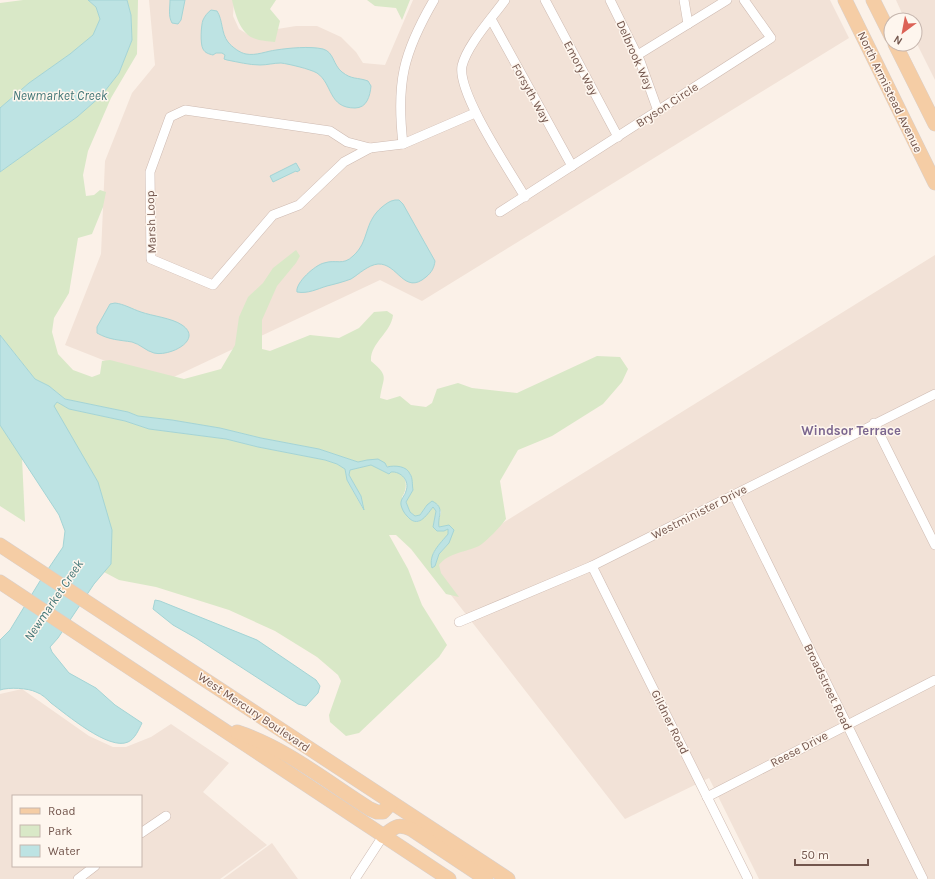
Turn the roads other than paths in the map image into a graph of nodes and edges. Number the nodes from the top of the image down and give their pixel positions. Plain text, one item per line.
1 (434, 0) edge
2 (505, 0) edge
3 (545, 0) edge
4 (610, 0) edge
5 (684, 0) edge
6 (727, 0) edge
7 (744, 0) edge
8 (845, 0) edge
9 (873, 0) edge
10 (491, 19) junction
11 (883, 20) edge
12 (688, 24) junction
13 (899, 52) edge
14 (636, 56) junction
15 (658, 111) junction
16 (475, 113) junction
17 (935, 124) edge
18 (618, 137) junction
19 (403, 144) junction
20 (370, 148) junction
21 (572, 166) junction
22 (935, 183) edge
23 (525, 197) junction
24 (500, 212) dead end
25 (935, 394) edge
26 (874, 423) junction
27 (734, 495) junction
28 (0, 545) edge
29 (935, 545) edge
30 (592, 566) junction
31 (0, 582) edge
32 (459, 622) dead end
33 (935, 680) edge
34 (846, 724) junction
35 (219, 727) junction
36 (707, 797) junction
37 (391, 803) junction
38 (166, 816) dead end
39 (142, 832) edge
40 (383, 836) junction
41 (94, 867) edge
42 (78, 879) edge
43 (355, 879) edge
44 (449, 879) edge
45 (486, 879) edge
46 (508, 879) edge
47 (748, 879) edge
48 (923, 879) edge

1 - 19 street
2 - 10 street
3 - 18 street, Emory Way
4 - 14 street, Delbrook Way
5 - 12 street
6 - 12 street
7 - 15 street, Bryson Circle
8 - 22 main road, North Armistead Avenue
9 - 11 main road
10 - 16 street
10 - 21 street, Forsyth Way
12 - 14 street
13 - 17 main road
14 - 15 street, Delbrook Way
15 - 18 street, Bryson Circle
16 - 19 street
16 - 23 street
18 - 21 street, Bryson Circle
19 - 20 street, Marsh Loop
20 - 20 street, Marsh Loop
21 - 23 street, Bryson Circle
23 - 24 street, Bryson Circle
25 - 26 street, Westminister Drive
26 - 27 street, Westminister Drive
26 - 29 street
27 - 30 street, Westminister Drive
27 - 34 street, Broadstreet Road
28 - 37 main road, West Mercury Boulevard
30 - 32 street, Westminister Drive
30 - 36 street, Gildner Road
31 - 35 main road
33 - 34 street, Reese Drive
34 - 36 street, Reese Drive
34 - 48 street, Broadstreet Road
35 - 37 main road
35 - 40 main road
36 - 47 street, Gildner Road
37 - 46 main road, West Mercury Boulevard
38 - 39 street
40 - 43 street
40 - 44 main road
40 - 45 main road
41 - 42 street

